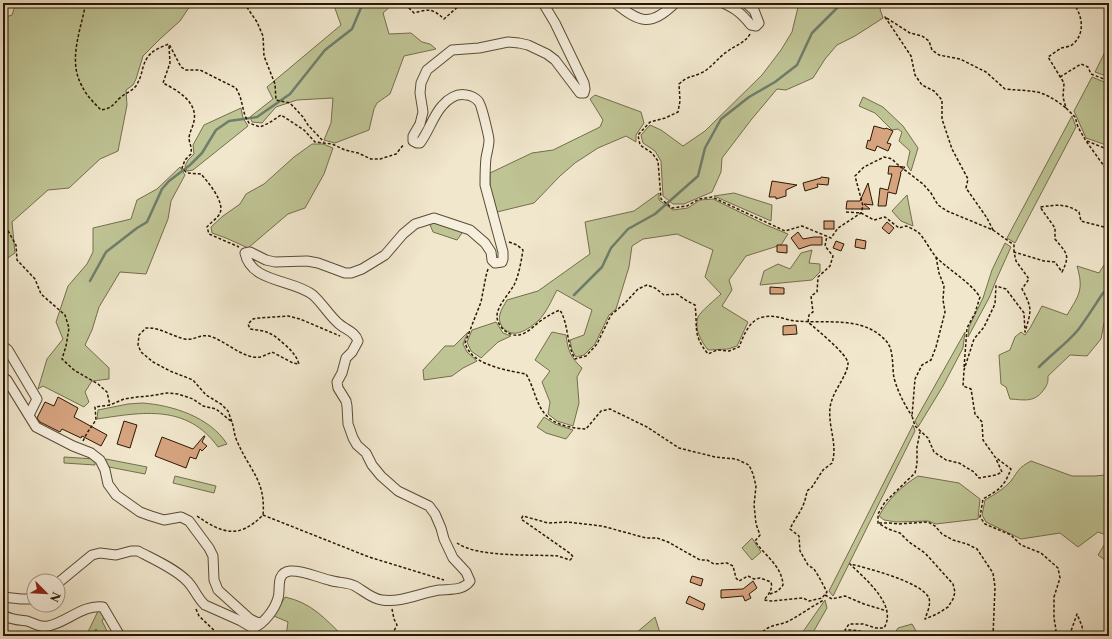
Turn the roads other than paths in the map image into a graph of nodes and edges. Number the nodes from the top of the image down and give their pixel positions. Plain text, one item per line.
1 (543, 3) edge
2 (615, 3) edge
3 (675, 3) edge
4 (723, 3) edge
5 (746, 3) edge
6 (3, 346) edge
7 (3, 377) edge
8 (29, 415) junction
9 (66, 576) edge
10 (3, 598) edge
11 (26, 599) edge
12 (3, 615) edge
13 (261, 624) junction
14 (120, 636) edge

1 - 13 street
2 - 3 street
4 - 5 street
6 - 8 street
7 - 8 street
8 - 13 street
9 - 13 street
10 - 11 street
12 - 14 street

